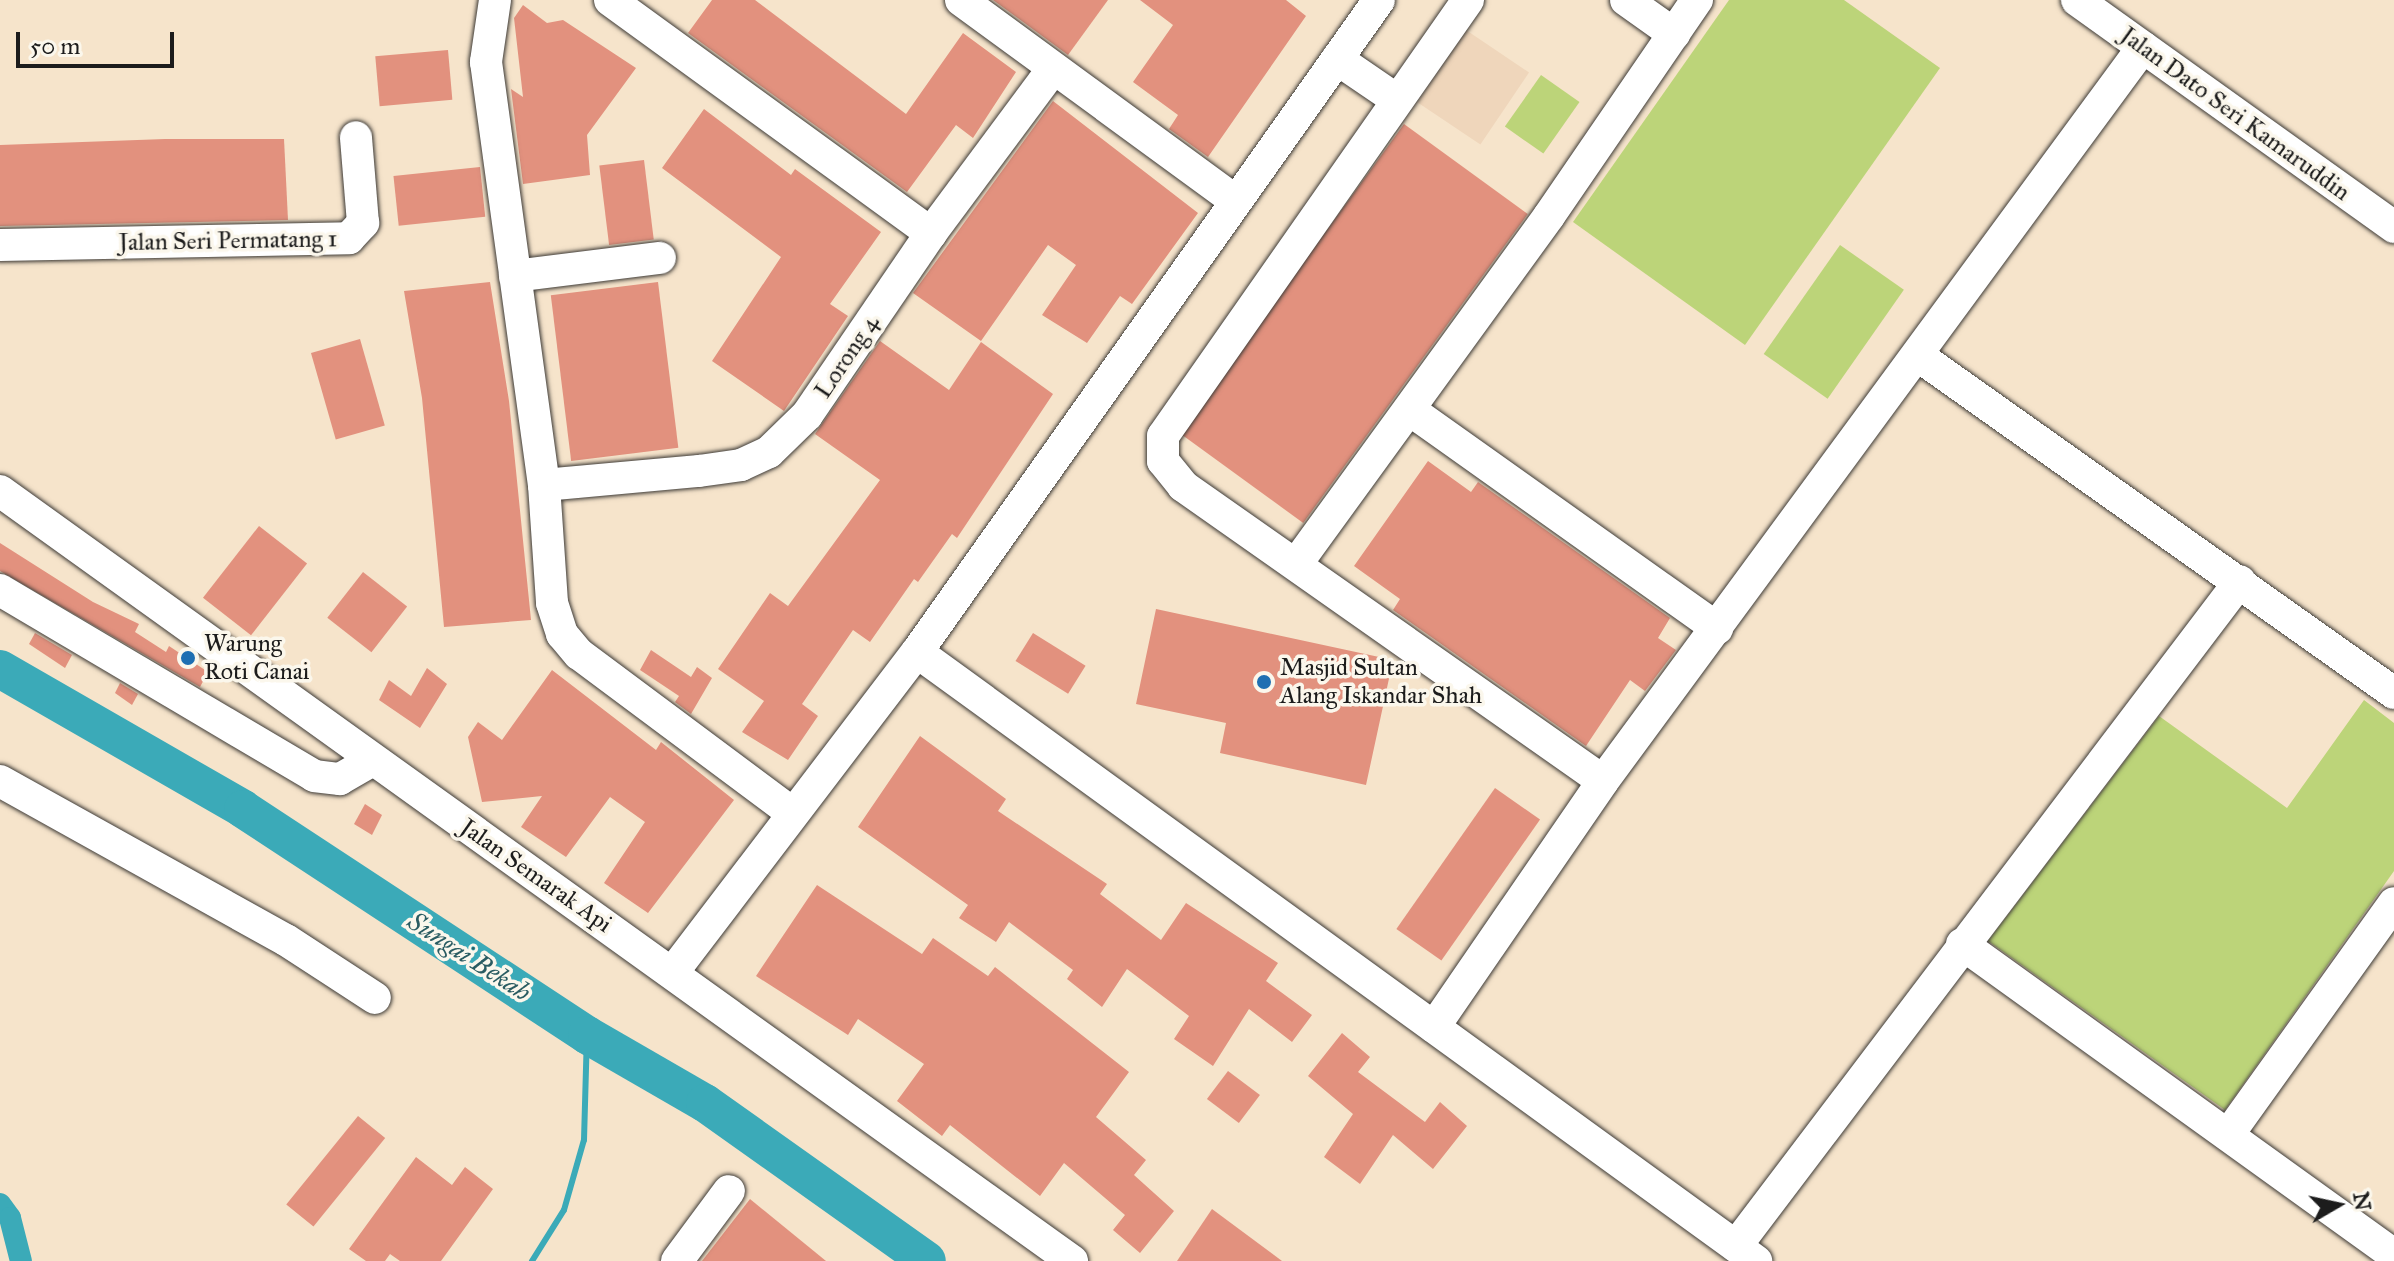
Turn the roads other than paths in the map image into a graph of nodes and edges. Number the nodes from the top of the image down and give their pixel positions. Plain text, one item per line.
1 (495, 0) edge
2 (610, 0) edge
3 (961, 0) edge
4 (1468, 0) edge
5 (1626, 0) edge
6 (1697, 0) edge
7 (2077, 0) edge
8 (1364, 5) edge
9 (1674, 34) junction
10 (2143, 47) junction
11 (1337, 59) junction
12 (1053, 69) junction
13 (1397, 100) junction
14 (356, 137) dead end
15 (1234, 200) junction
16 (2394, 227) edge
17 (931, 233) junction
18 (0, 245) edge
19 (660, 258) dead end
20 (515, 276) junction
21 (1920, 357) junction
22 (1410, 410) junction
23 (544, 485) junction
24 (0, 491) edge
25 (1297, 563) junction
26 (2240, 581) junction
27 (0, 590) edge
28 (1717, 628) junction
29 (917, 652) junction
30 (2394, 693) edge
31 (373, 760) junction
32 (0, 781) edge
33 (1603, 781) junction
34 (792, 813) junction
35 (2394, 903) edge
36 (1962, 944) junction
37 (673, 972) junction
38 (375, 998) dead end
39 (1434, 1027) junction
40 (2228, 1135) junction
41 (729, 1191) dead end
42 (1746, 1254) edge
43 (2394, 1255) edge
44 (677, 1261) edge
45 (1072, 1261) edge

1 - 20 street
2 - 17 street
3 - 12 street
4 - 13 street
5 - 9 street
6 - 9 street
7 - 10 street, Jalan Dato Seri Kamaruddin
8 - 11 street
9 - 22 street
10 - 16 street, Jalan Dato Seri Kamaruddin
10 - 21 street
11 - 13 street
11 - 15 street
12 - 15 street
12 - 17 street, Lorong 4
13 - 25 street
14 - 18 street, Jalan Seri Permatang 1
15 - 29 street
17 - 23 street, Lorong 4
19 - 20 street
20 - 23 street
21 - 26 street
21 - 28 street
22 - 25 street
22 - 28 street
23 - 34 street
24 - 31 street, Jalan Semarak Api
25 - 33 street
26 - 30 street
26 - 36 street
27 - 31 street
28 - 33 street
29 - 34 street
29 - 39 street
31 - 37 street, Jalan Semarak Api
32 - 38 street
33 - 39 street
34 - 37 street
35 - 40 street
36 - 40 street
36 - 42 street
37 - 45 street, Jalan Semarak Api
39 - 42 street
40 - 43 street
41 - 44 street

